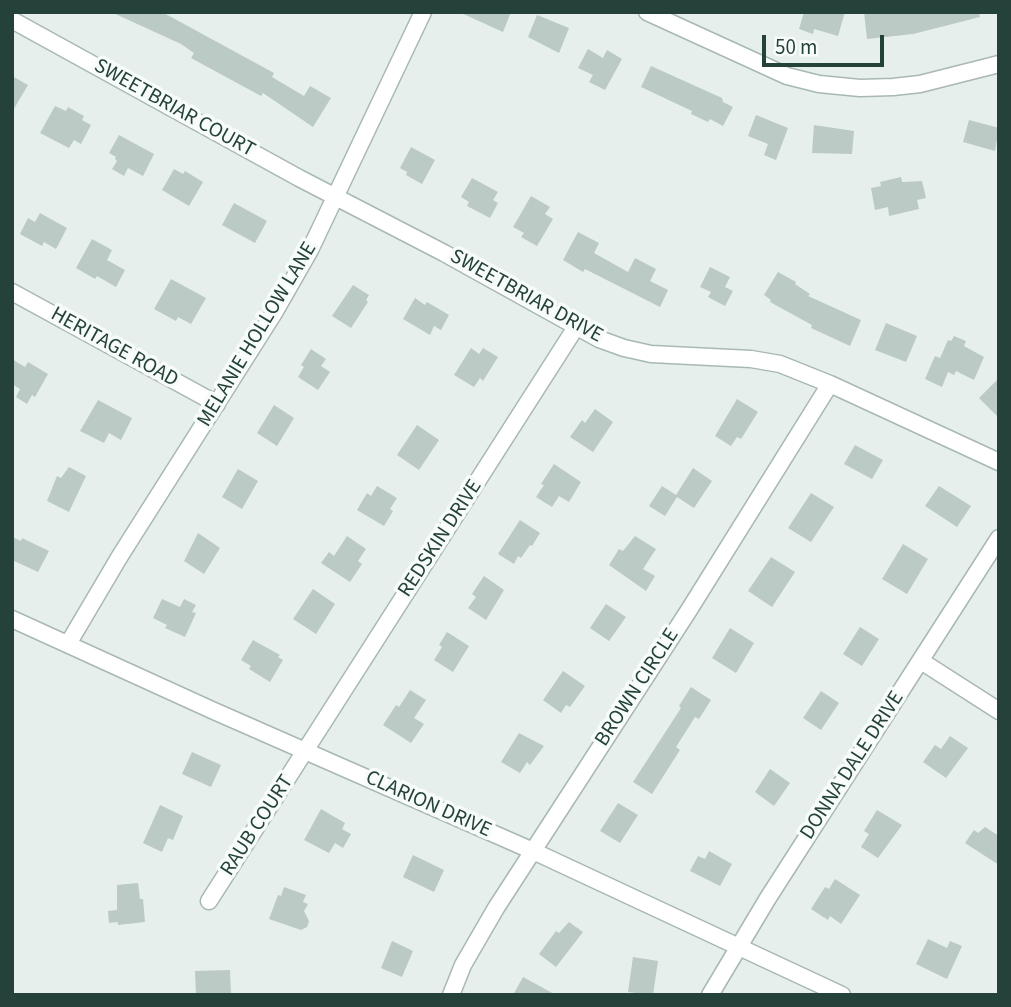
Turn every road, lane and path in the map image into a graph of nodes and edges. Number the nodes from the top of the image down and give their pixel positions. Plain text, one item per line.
1 (424, 12) edge
2 (647, 12) edge
3 (12, 20) edge
4 (999, 64) edge
5 (337, 197) junction
6 (12, 292) edge
7 (576, 327) junction
8 (830, 384) junction
9 (216, 404) junction
10 (999, 462) edge
11 (999, 537) edge
12 (12, 619) edge
13 (68, 644) junction
14 (921, 661) junction
15 (999, 711) edge
16 (306, 751) junction
17 (533, 851) junction
18 (209, 901) dead end
19 (739, 946) junction
20 (451, 995) edge
21 (710, 995) edge
22 (842, 995) edge

1 - 5 street, MELANIE HOLLOW LANE
2 - 4 street
3 - 5 street, SWEETBRIAR COURT
5 - 7 street, SWEETBRIAR DRIVE
5 - 9 street, MELANIE HOLLOW LANE
6 - 9 street, HERITAGE ROAD
7 - 8 street, SWEETBRIAR DRIVE
7 - 16 street, REDSKIN DRIVE
8 - 10 street, SWEETBRIAR DRIVE
8 - 17 street, BROWN CIRCLE
9 - 13 street, MELANIE HOLLOW LANE
11 - 14 street, DONNA DALE DRIVE
12 - 13 street, CLARION DRIVE
13 - 16 street, CLARION DRIVE
14 - 15 street
14 - 19 street, DONNA DALE DRIVE
16 - 17 street, CLARION DRIVE
16 - 18 street, RAUB COURT
17 - 19 street, CLARION DRIVE
17 - 20 street, BROWN CIRCLE
19 - 21 street, DONNA DALE DRIVE
19 - 22 street, CLARION DRIVE

